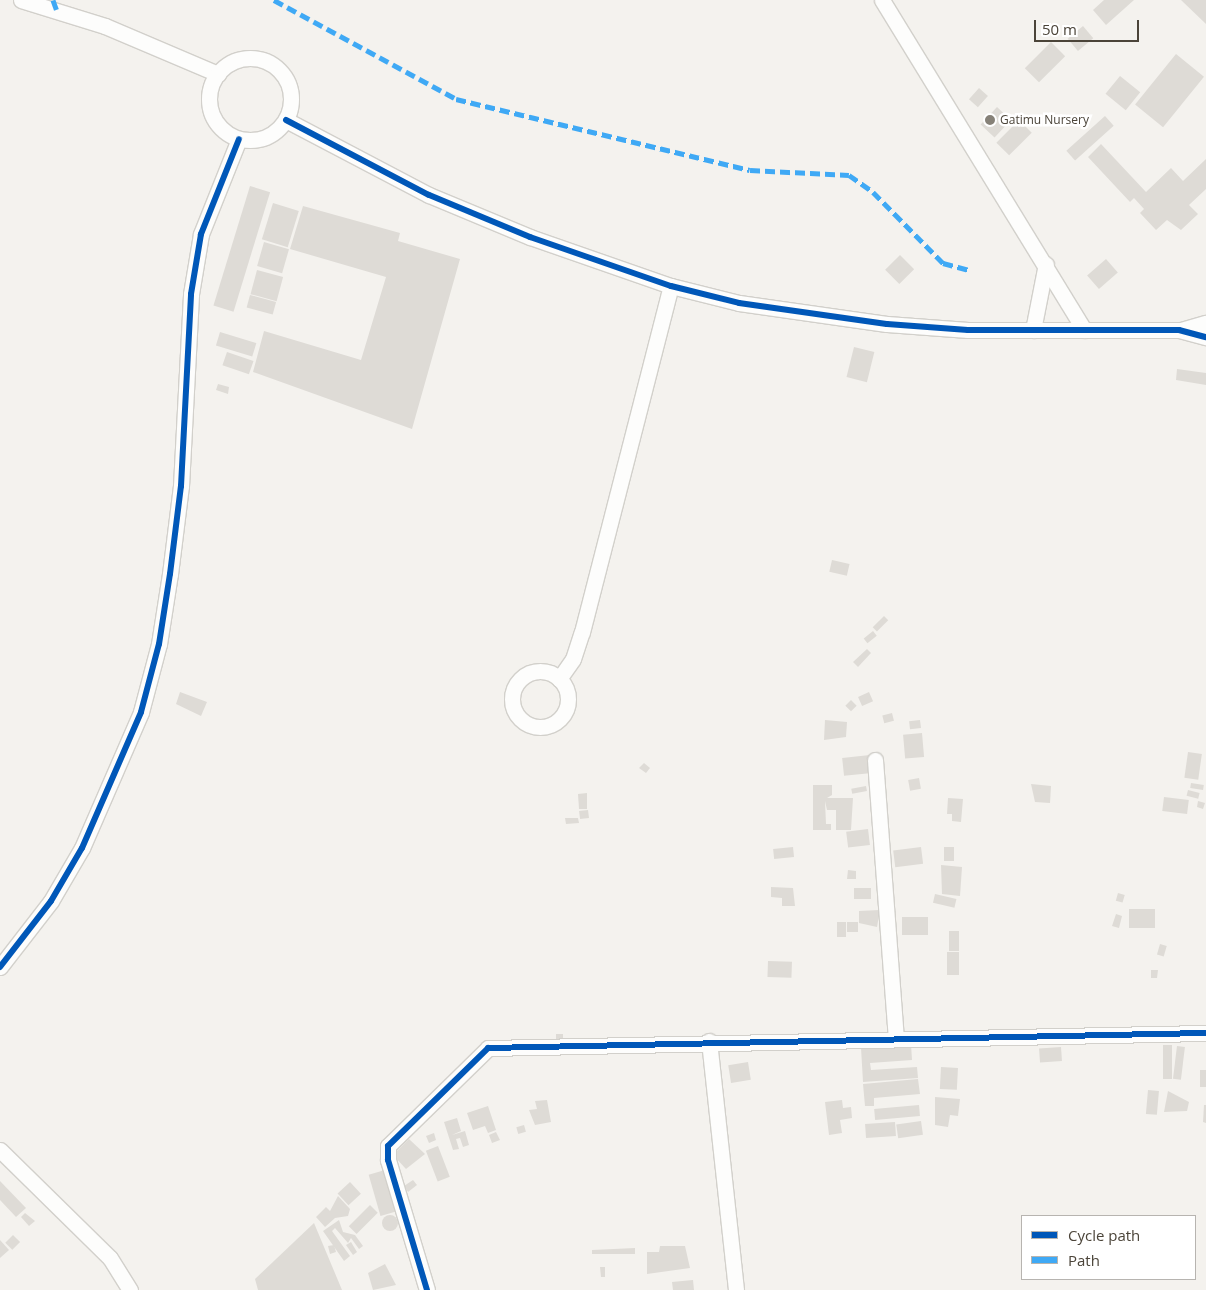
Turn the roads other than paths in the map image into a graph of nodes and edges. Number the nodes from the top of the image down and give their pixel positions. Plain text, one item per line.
1 (20, 0) edge
2 (882, 0) edge
3 (218, 74) junction
4 (286, 120) junction
5 (240, 140) junction
6 (1046, 264) junction
7 (671, 286) junction
8 (1206, 322) edge
9 (1033, 330) junction
10 (1084, 330) junction
11 (1179, 330) junction
12 (1206, 337) edge
13 (559, 679) dead end
14 (875, 760) dead end
15 (0, 967) edge
16 (1206, 1033) edge
17 (896, 1038) junction
18 (709, 1041) junction
19 (0, 1150) edge
20 (130, 1290) edge
21 (427, 1290) edge
22 (736, 1290) edge

1 - 3 street
2 - 6 street
3 - 4 street
3 - 5 street
4 - 5 street
4 - 7 street
5 - 15 street
6 - 9 street
6 - 10 street
7 - 9 street
7 - 13 street
8 - 11 street
9 - 10 street
10 - 11 street
11 - 12 street
14 - 17 street
16 - 17 street
17 - 18 street
18 - 21 street
18 - 22 street
19 - 20 street

